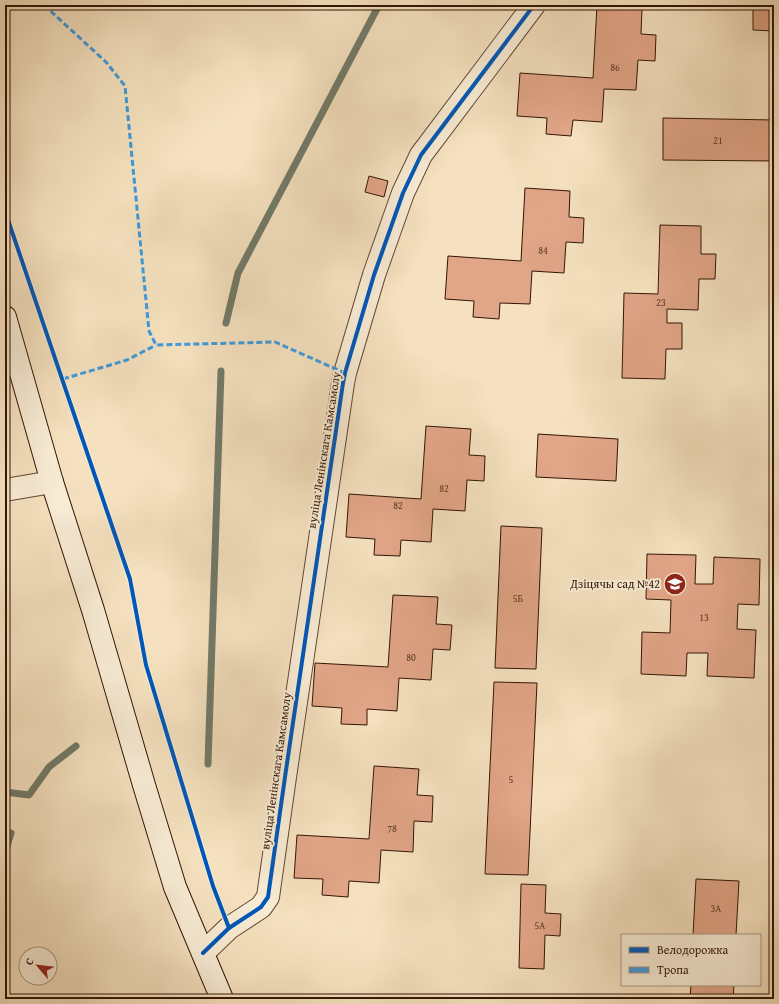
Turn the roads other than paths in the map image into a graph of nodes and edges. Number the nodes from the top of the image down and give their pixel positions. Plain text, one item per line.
1 (534, 5) edge
2 (5, 317) edge
3 (52, 482) junction
4 (5, 490) edge
5 (203, 954) junction
6 (222, 999) edge

1 - 5 street, вуліца Ленінскага Камсамолу
2 - 3 street
3 - 4 street
3 - 5 street
5 - 6 street

